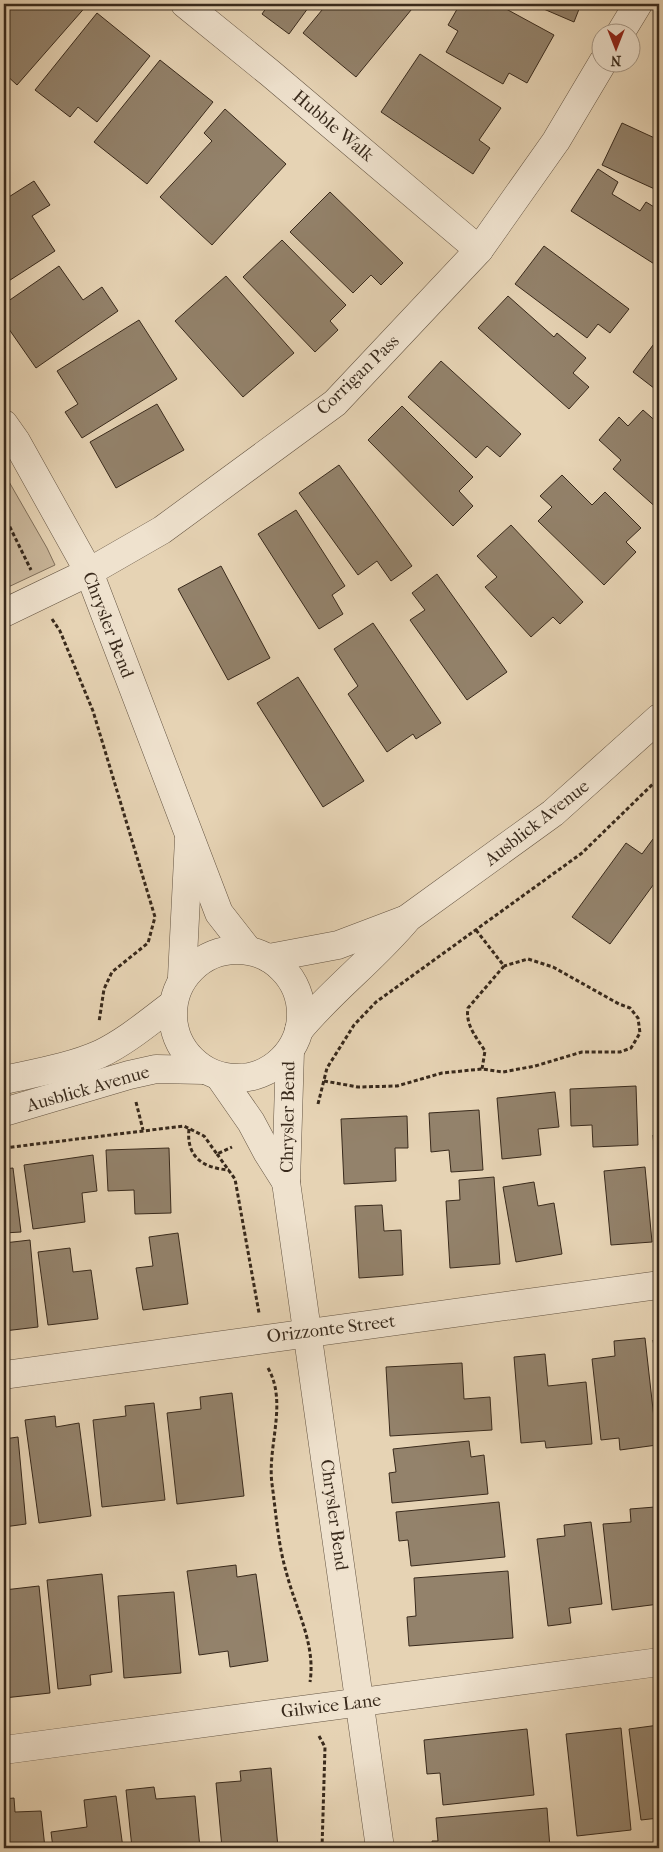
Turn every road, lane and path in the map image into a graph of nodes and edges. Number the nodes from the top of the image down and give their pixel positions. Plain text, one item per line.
1 (185, 4) edge
2 (638, 4) edge
3 (627, 22) edge
4 (597, 72) edge
5 (479, 250) junction
6 (4, 424) edge
7 (4, 515) edge
8 (88, 572) junction
9 (34, 575) dead end
10 (4, 613) edge
11 (51, 617) dead end
12 (659, 718) edge
13 (659, 778) edge
14 (189, 838) junction
15 (408, 918) junction
16 (476, 930) junction
17 (259, 954) junction
18 (504, 966) junction
19 (182, 977) junction
20 (173, 1004) junction
21 (102, 1026) dead end
22 (294, 1041) junction
23 (482, 1069) junction
24 (211, 1073) junction
25 (4, 1080) edge
26 (324, 1081) junction
27 (134, 1096) dead end
28 (318, 1106) dead end
29 (4, 1112) edge
30 (189, 1129) junction
31 (143, 1130) junction
32 (234, 1146) dead end
33 (4, 1148) edge
34 (217, 1154) junction
35 (229, 1170) junction
36 (286, 1182) junction
37 (659, 1285) edge
38 (261, 1320) dead end
39 (309, 1333) junction
40 (264, 1361) dead end
41 (4, 1375) edge
42 (659, 1662) edge
43 (310, 1687) dead end
44 (359, 1702) junction
45 (315, 1729) dead end
46 (4, 1750) edge
47 (322, 1848) edge
48 (380, 1848) edge

1 - 5 street, Hubble Walk
2 - 3 street
4 - 5 street, Corrigan Pass
5 - 8 street, Corrigan Pass
6 - 8 street, Chrysler Bend
7 - 9 path
8 - 10 street, Corrigan Pass
8 - 14 street, Chrysler Bend
11 - 21 path
12 - 15 street, Ausblick Avenue
13 - 16 path
14 - 17 street, Chrysler Bend
14 - 19 street, Chrysler Bend
15 - 17 street, Ausblick Avenue
15 - 22 street, Ausblick Avenue
16 - 18 path
16 - 26 path
17 - 19 street
17 - 22 street
18 - 23 path
18 - 23 path
19 - 20 street
20 - 24 street
20 - 25 street, Ausblick Avenue
22 - 24 street
22 - 36 street, Chrysler Bend
23 - 26 path
24 - 29 street, Ausblick Avenue
24 - 36 street, Chrysler Bend
26 - 28 path
27 - 31 path
30 - 31 path
30 - 34 path
30 - 35 path
31 - 33 path
32 - 34 path
34 - 35 path
35 - 38 path
36 - 39 street, Chrysler Bend
37 - 39 street, Orizzonte Street
39 - 41 street, Orizzonte Street
39 - 44 street, Chrysler Bend
40 - 43 path
42 - 44 street, Gilwice Lane
44 - 46 street, Gilwice Lane
44 - 48 street, Chrysler Bend
45 - 47 path

